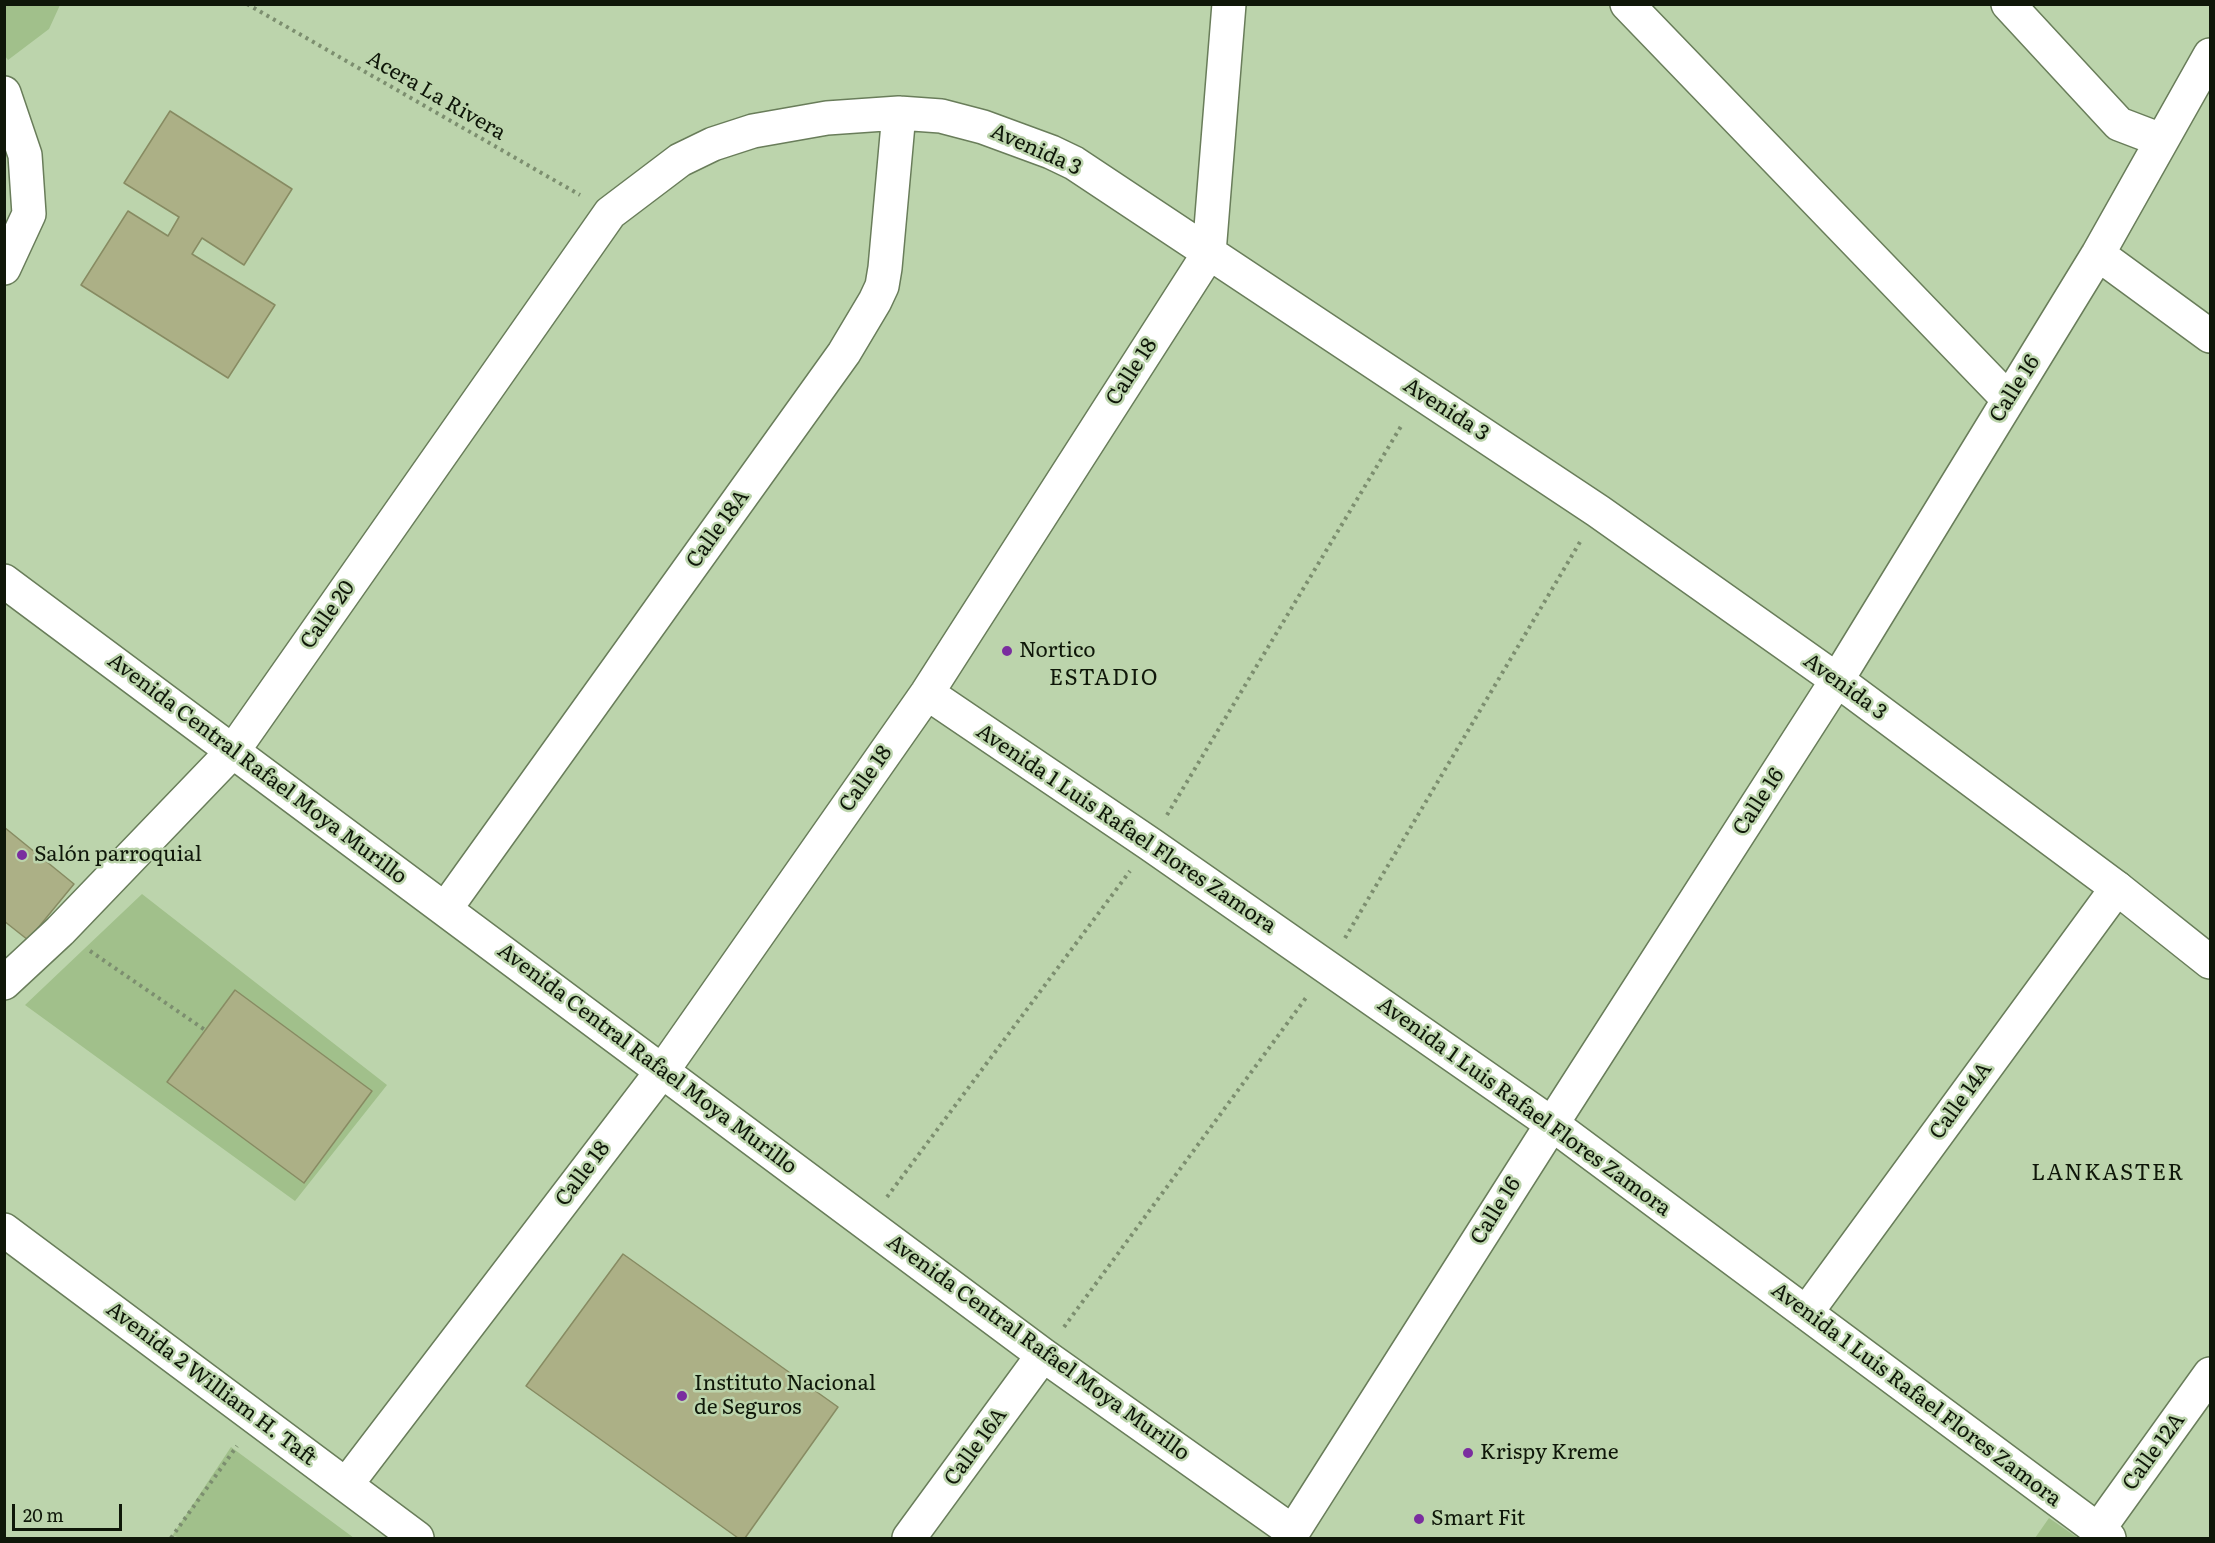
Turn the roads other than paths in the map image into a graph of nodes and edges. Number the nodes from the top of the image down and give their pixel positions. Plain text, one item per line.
1 (1229, 4) edge
2 (1627, 4) edge
3 (2008, 4) edge
4 (2211, 55) edge
5 (4, 93) edge
6 (899, 113) junction
7 (2162, 140) junction
8 (610, 213) joint
9 (1209, 253) junction
10 (2098, 254) junction
11 (4, 268) edge
12 (2211, 336) edge
13 (2008, 399) junction
14 (4, 581) edge
15 (1837, 680) junction
16 (927, 693) junction
17 (233, 751) junction
18 (2116, 888) junction
19 (446, 908) junction
20 (2211, 962) edge
21 (4, 983) edge
22 (663, 1070) junction
23 (1551, 1124) junction
24 (4, 1230) edge
25 (1806, 1313) junction
26 (1043, 1355) junction
27 (2211, 1374) edge
28 (346, 1485) junction
29 (2103, 1534) edge
30 (1291, 1535) edge
31 (414, 1538) edge
32 (909, 1539) edge

1 - 9 street, Calle 18
2 - 13 street
3 - 7 street
4 - 7 street, Calle 16
5 - 11 street
6 - 8 street, Avenida 3
6 - 9 street, Avenida 3
6 - 19 street, Calle 18A
7 - 10 street, Calle 16
8 - 17 street, Calle 20
9 - 15 street, Avenida 3
9 - 16 street, Calle 18
10 - 12 street
10 - 13 street, Calle 16
13 - 15 street, Calle 16
14 - 17 street, Avenida Central Rafael Moya Murillo
15 - 18 street, Avenida 3
15 - 23 street, Calle 16
16 - 22 street, Calle 18
16 - 23 street, Avenida 1 Luis Rafael Flores Zamora
17 - 19 street, Avenida Central Rafael Moya Murillo
17 - 21 street, Calle 20
18 - 20 street, Avenida 3
18 - 25 street, Calle 14A
19 - 22 street, Avenida Central Rafael Moya Murillo
22 - 26 street, Avenida Central Rafael Moya Murillo
22 - 28 street, Calle 18
23 - 25 street, Avenida 1 Luis Rafael Flores Zamora
23 - 30 street, Calle 16
24 - 28 street, Avenida 2 William H. Taft
25 - 29 street, Avenida 1 Luis Rafael Flores Zamora
26 - 30 street, Avenida Central Rafael Moya Murillo
26 - 32 street, Calle 16A
27 - 29 street, Calle 12A
28 - 31 street, Avenida 2 William H. Taft

